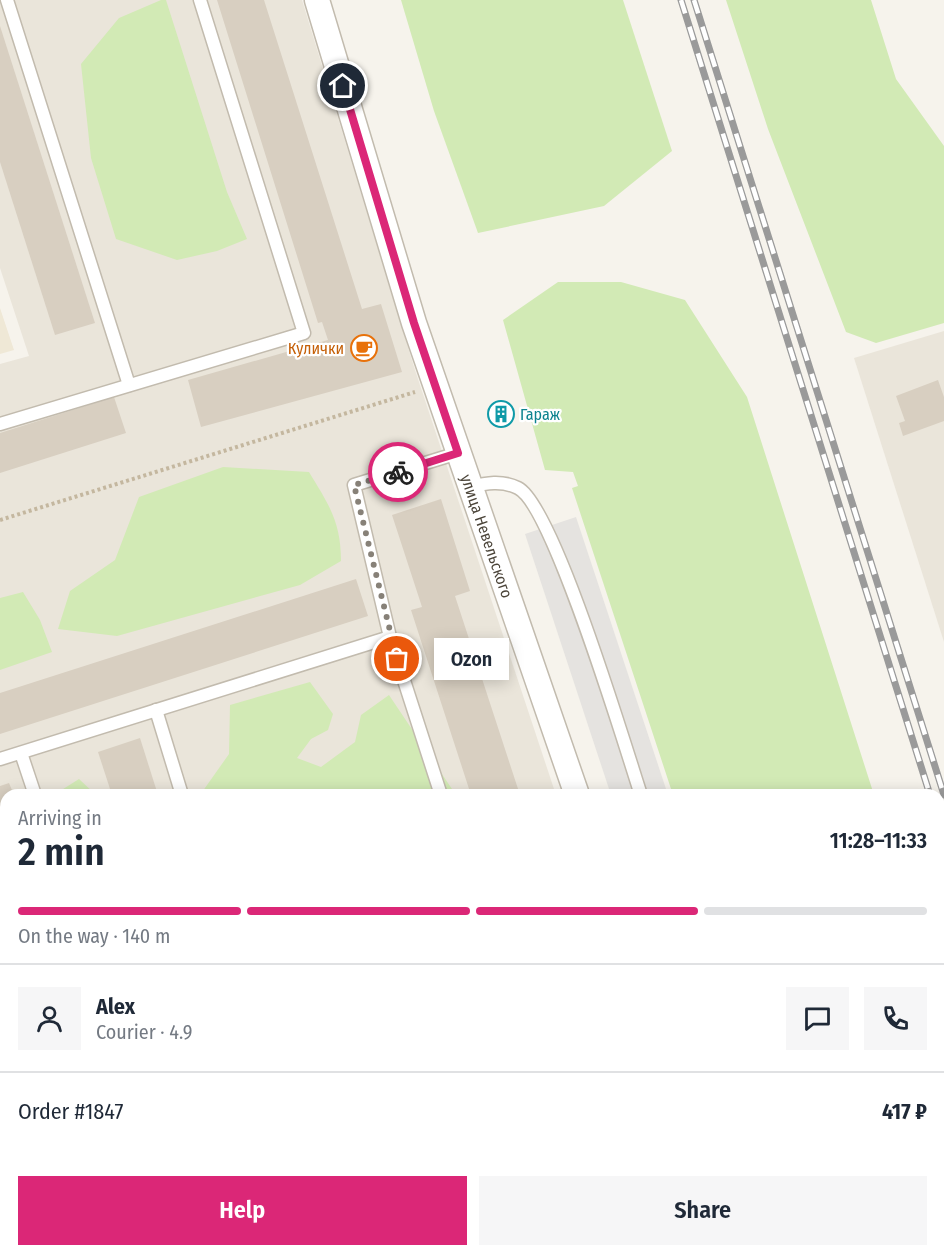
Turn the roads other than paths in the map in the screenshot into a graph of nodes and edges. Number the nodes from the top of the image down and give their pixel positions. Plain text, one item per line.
1 (7, 0) edge
2 (200, 0) edge
3 (316, 0) edge
4 (129, 385) junction
5 (0, 424) edge
6 (458, 453) junction
7 (470, 487) junction
8 (390, 636) junction
9 (156, 710) junction
10 (21, 753) junction
11 (0, 759) edge
12 (33, 789) edge
13 (180, 789) edge
14 (439, 789) edge
15 (575, 789) edge
16 (639, 789) edge

1 - 4 lane
2 - 4 lane
3 - 6 street, улица Невельского
4 - 5 lane
6 - 7 street, улица Невельского
6 - 8 lane
7 - 15 street, улица Невельского
7 - 16 lane
8 - 9 lane
8 - 14 lane
9 - 10 lane
9 - 13 lane
10 - 11 lane
10 - 12 lane

